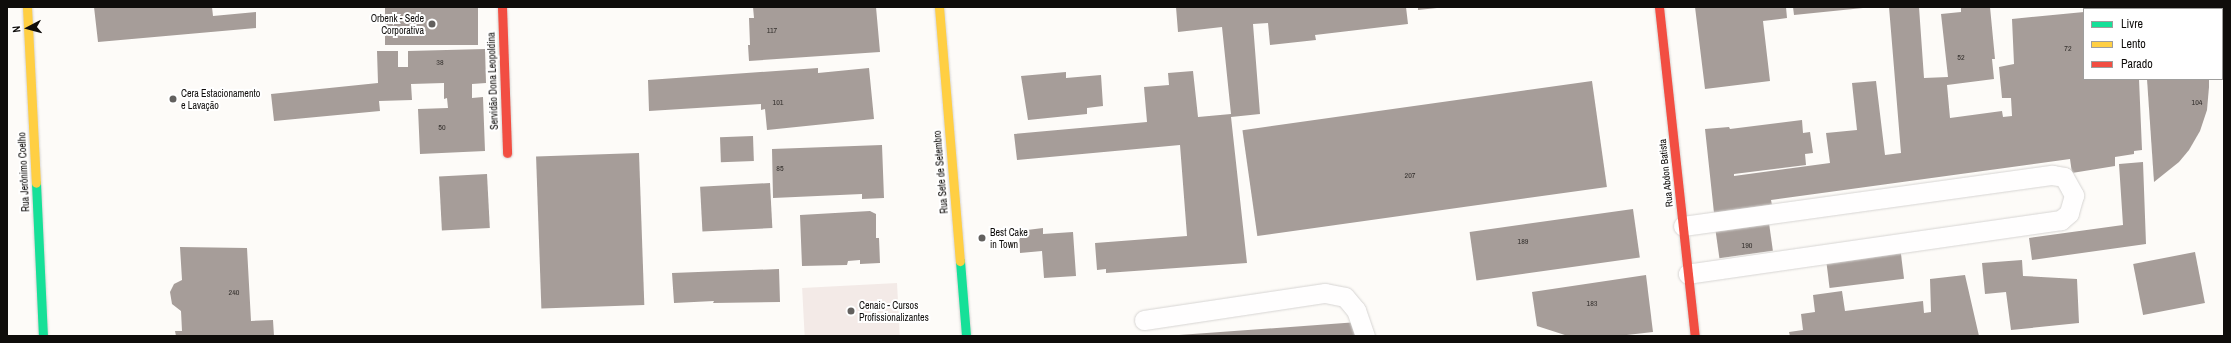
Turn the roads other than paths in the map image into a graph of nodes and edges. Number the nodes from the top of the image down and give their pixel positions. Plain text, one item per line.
1 (27, 7) edge
2 (502, 7) edge
3 (939, 7) edge
4 (1658, 7) edge
5 (506, 154) dead end
6 (1683, 226) junction
7 (1688, 274) junction
8 (1144, 320) dead end
9 (43, 336) edge
10 (966, 336) edge
11 (1365, 336) edge
12 (1695, 336) edge

1 - 9 street, Rua Jerônimo Coelho
2 - 5 street, Servidão Dona Leopoldina
3 - 10 street, Rua Sete de Setembro
4 - 6 street, Rua Abdon Batista
6 - 7 street, Rua Abdon Batista
6 - 7 lane
7 - 12 street, Rua Abdon Batista
8 - 11 lane

